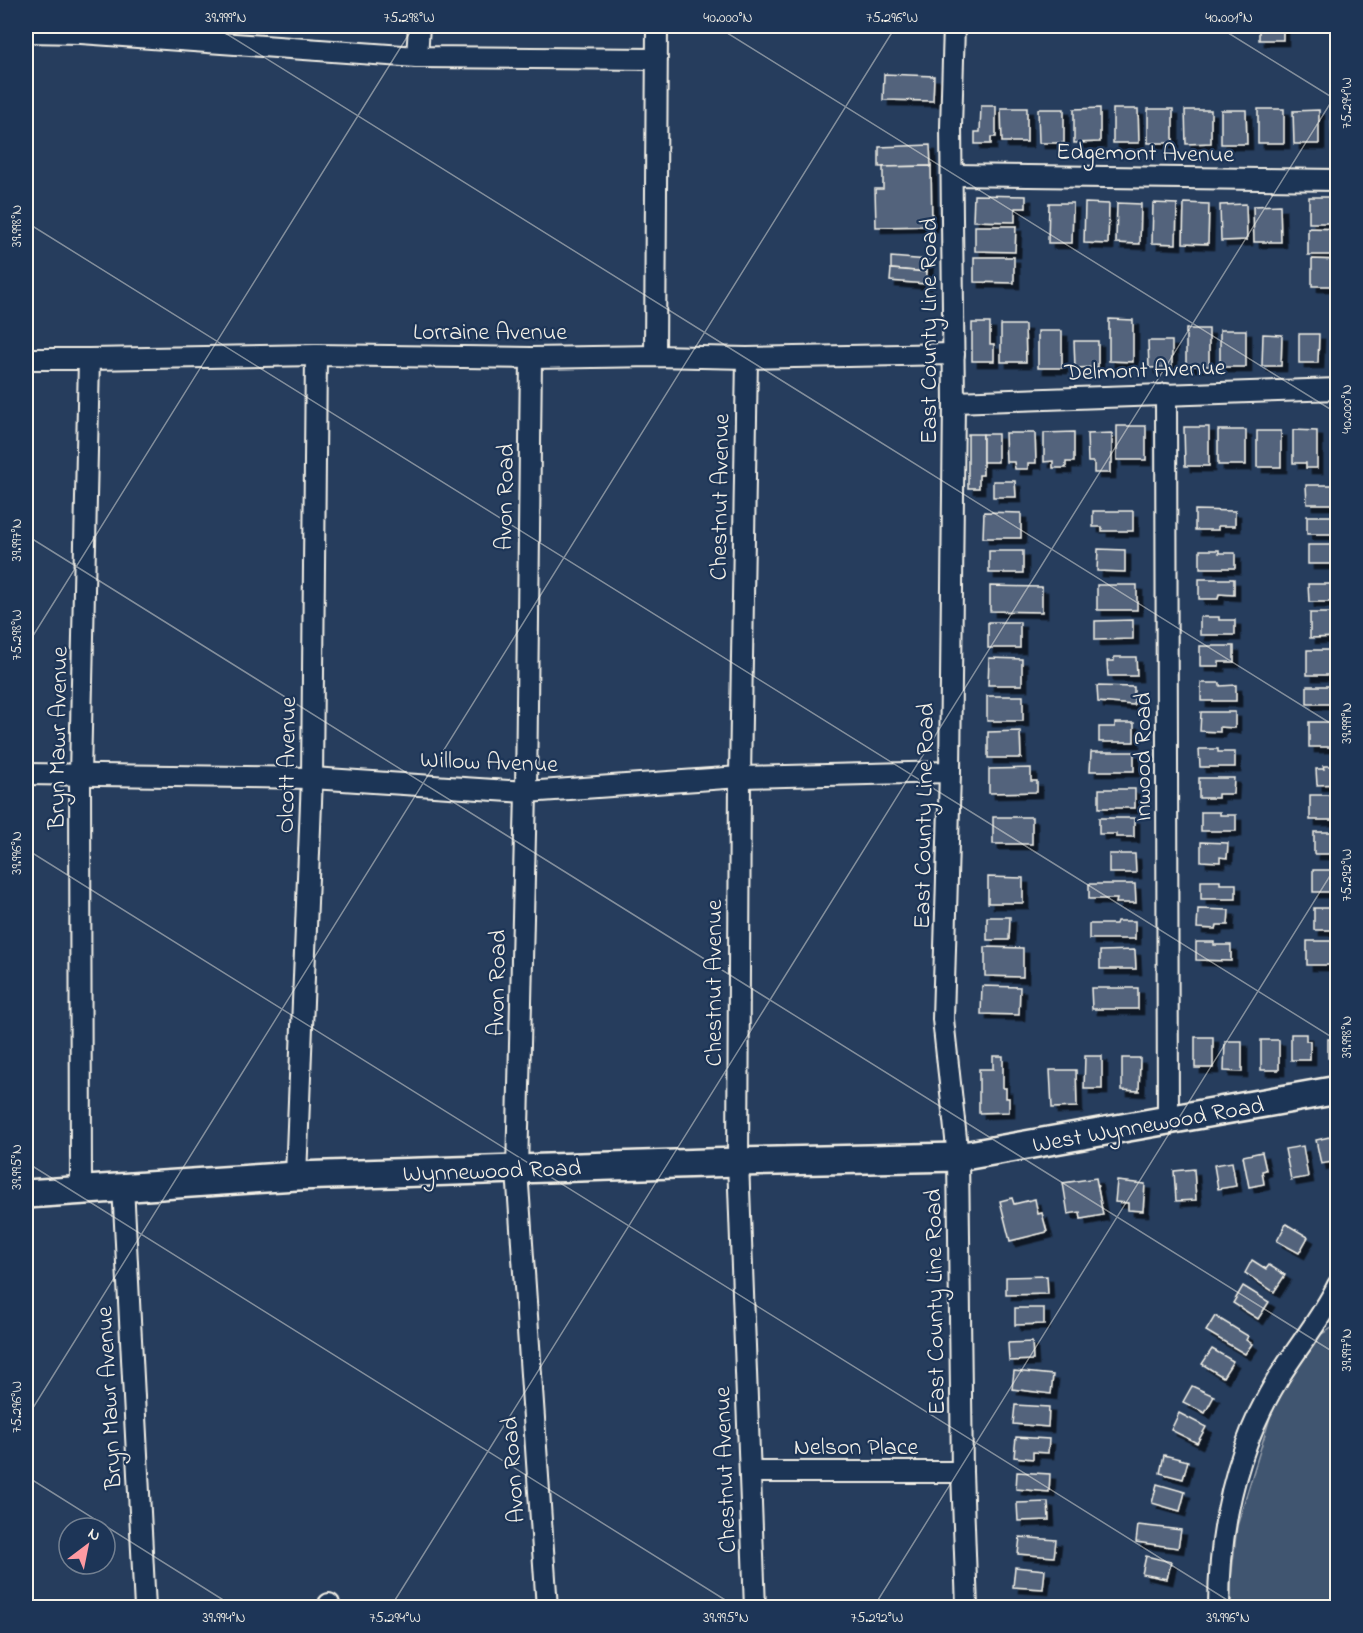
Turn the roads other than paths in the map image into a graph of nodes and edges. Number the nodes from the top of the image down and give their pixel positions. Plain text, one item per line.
1 (419, 26) edge
2 (657, 26) edge
3 (954, 26) edge
4 (87, 29) edge
5 (26, 32) edge
6 (417, 57) junction
7 (656, 58) junction
8 (953, 175) junction
9 (1338, 180) edge
10 (954, 354) junction
11 (316, 355) junction
12 (655, 356) junction
13 (26, 358) edge
14 (531, 358) junction
15 (747, 358) junction
16 (89, 359) junction
17 (1338, 389) edge
18 (1166, 394) junction
19 (954, 402) junction
20 (950, 772) junction
21 (26, 774) edge
22 (81, 775) junction
23 (740, 777) junction
24 (312, 778) junction
25 (526, 792) junction
26 (1338, 1090) edge
27 (1168, 1121) junction
28 (958, 1156) junction
29 (738, 1161) junction
30 (517, 1170) junction
31 (296, 1176) junction
32 (123, 1186) junction
33 (81, 1189) junction
34 (26, 1194) edge
35 (1338, 1285) edge
36 (1332, 1308) edge
37 (750, 1472) junction
38 (962, 1472) junction
39 (145, 1608) edge
40 (547, 1608) edge
41 (755, 1608) edge
42 (967, 1608) edge
43 (1219, 1608) edge

1 - 6 street
2 - 7 street
3 - 8 street, East County Line Road
4 - 5 street
4 - 6 street
6 - 7 street
7 - 12 street
8 - 9 street, Edgemont Avenue
8 - 10 street, East County Line Road
10 - 15 street, Lorraine Avenue
10 - 19 street, East County Line Road
11 - 14 street, Lorraine Avenue
11 - 16 street, Lorraine Avenue
11 - 24 street, Olcott Avenue
12 - 14 street, Lorraine Avenue
12 - 15 street, Lorraine Avenue
13 - 16 street, Lorraine Avenue
14 - 25 street, Avon Road
15 - 23 street, Chestnut Avenue
16 - 22 street, Bryn Mawr Avenue
17 - 18 street, Delmont Avenue
18 - 19 street, Delmont Avenue
18 - 27 street, Inwood Road
19 - 20 street, East County Line Road
20 - 23 street, Willow Avenue
20 - 28 street, East County Line Road
21 - 22 street, Willow Avenue
22 - 24 street, Willow Avenue
22 - 33 street, Bryn Mawr Avenue
23 - 25 street, Willow Avenue
23 - 29 street, Chestnut Avenue
24 - 25 street, Willow Avenue
24 - 31 street, Olcott Avenue
25 - 30 street, Avon Road
26 - 27 main road, West Wynnewood Road
27 - 28 main road, West Wynnewood Road
28 - 29 main road, Wynnewood Road
28 - 38 street, East County Line Road
29 - 30 main road, Wynnewood Road
29 - 37 street, Chestnut Avenue
30 - 31 main road, Wynnewood Road
30 - 40 street, Avon Road
31 - 32 main road, Wynnewood Road
32 - 33 main road, Wynnewood Road
32 - 39 street, Bryn Mawr Avenue
33 - 34 main road, Wynnewood Road
35 - 36 street
36 - 43 street
37 - 38 street, Nelson Place
37 - 41 street, Chestnut Avenue
38 - 42 street, East County Line Road

